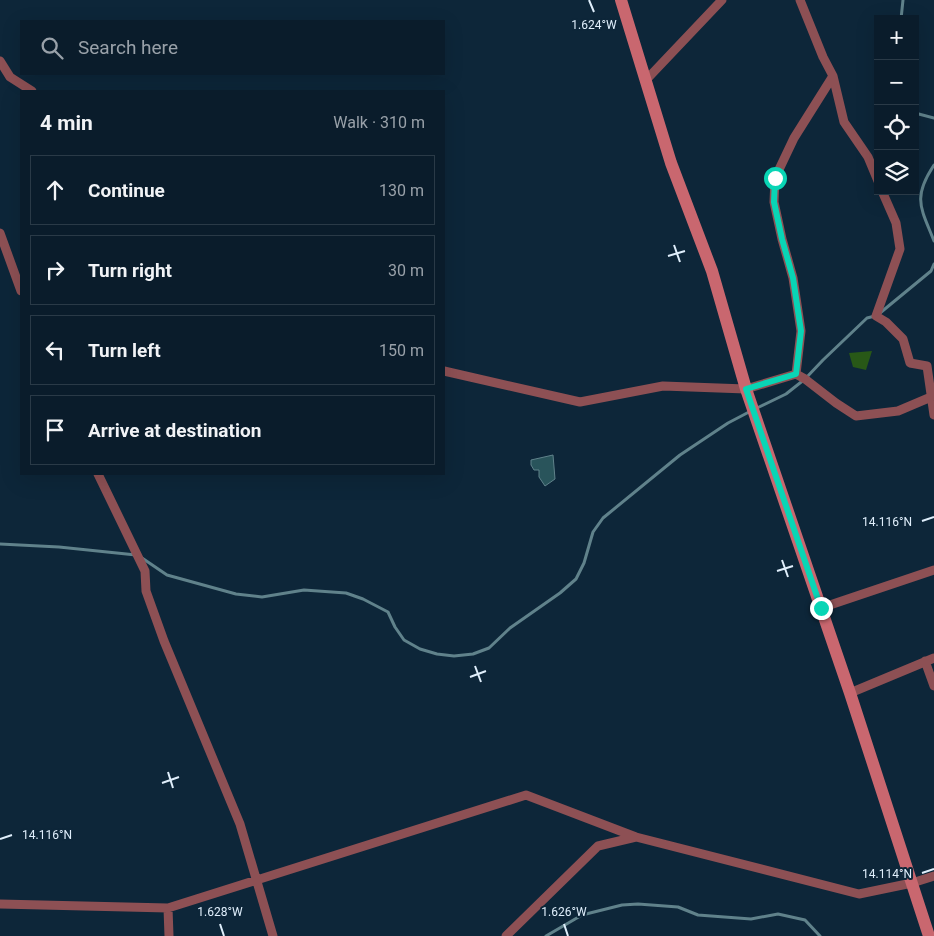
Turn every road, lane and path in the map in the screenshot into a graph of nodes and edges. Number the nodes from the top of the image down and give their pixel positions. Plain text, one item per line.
1 (621, 0) edge
2 (722, 0) edge
3 (800, 0) edge
4 (0, 61) edge
5 (834, 76) junction
6 (647, 79) junction
7 (30, 90) edge
8 (874, 171) edge
9 (884, 195) edge
10 (0, 234) edge
11 (20, 289) edge
12 (445, 371) edge
13 (796, 374) junction
14 (746, 389) junction
15 (931, 397) junction
16 (934, 415) edge
17 (98, 475) edge
18 (934, 570) edge
19 (821, 608) junction
20 (934, 658) edge
21 (925, 661) junction
22 (934, 686) edge
23 (850, 693) junction
24 (636, 836) junction
25 (934, 876) edge
26 (256, 880) junction
27 (912, 883) junction
28 (0, 904) edge
29 (168, 908) junction
30 (169, 936) edge
31 (273, 936) edge
32 (506, 936) edge
33 (929, 936) edge

1 - 6 street
2 - 6 street
3 - 5 street
4 - 7 street
5 - 8 street
5 - 13 street
6 - 14 street
9 - 15 street
10 - 11 street
12 - 14 street
13 - 14 street
13 - 15 street
14 - 19 street
15 - 16 street
17 - 26 street
18 - 19 street
19 - 23 street
20 - 21 street
21 - 22 street
21 - 23 street
23 - 27 street
24 - 26 street
24 - 27 street
24 - 32 street
25 - 27 street
26 - 29 street
26 - 31 street
27 - 33 street
28 - 29 street
29 - 30 street

